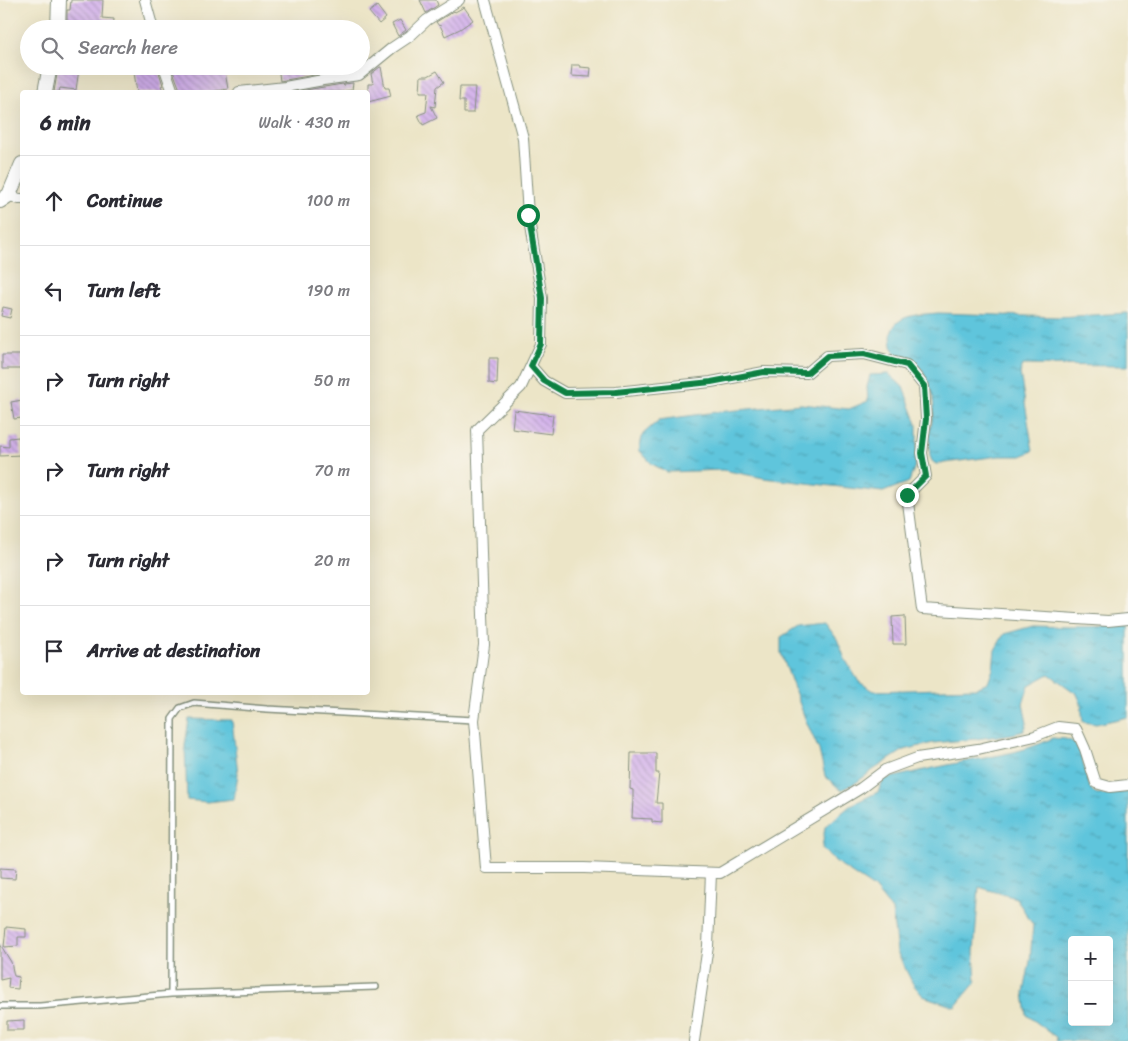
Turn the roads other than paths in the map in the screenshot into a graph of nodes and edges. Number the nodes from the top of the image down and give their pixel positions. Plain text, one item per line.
1 (59, 0) edge
2 (145, 0) edge
3 (459, 0) edge
4 (485, 0) edge
5 (58, 20) edge
6 (151, 20) edge
7 (370, 66) edge
8 (48, 75) edge
9 (167, 75) edge
10 (359, 75) edge
11 (45, 90) edge
12 (172, 90) edge
13 (258, 90) edge
14 (20, 170) edge
15 (11, 198) edge
16 (531, 366) junction
17 (1128, 619) edge
18 (474, 720) junction
19 (1128, 785) edge
20 (711, 873) junction
21 (376, 987) dead end
22 (171, 994) junction
23 (0, 1006) edge
24 (694, 1041) edge

1 - 5 main road
2 - 6 street
3 - 7 street
4 - 16 street
8 - 11 main road
9 - 12 street
10 - 13 street
14 - 15 main road
16 - 17 street
16 - 18 street
18 - 20 street
18 - 22 lane
19 - 20 street
20 - 24 street
21 - 22 lane
22 - 23 lane

